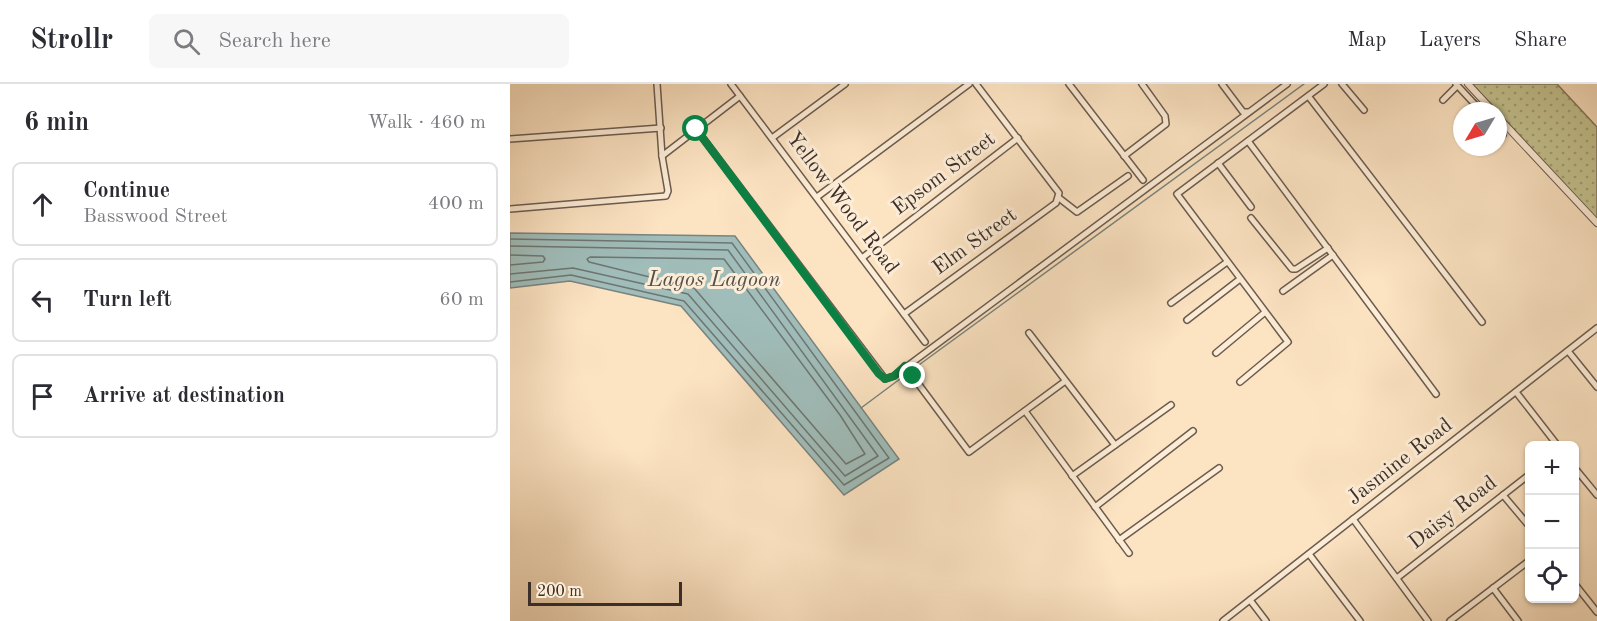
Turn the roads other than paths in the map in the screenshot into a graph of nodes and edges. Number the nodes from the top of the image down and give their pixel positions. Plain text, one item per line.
1 (657, 84) edge
2 (731, 84) edge
3 (845, 84) edge
4 (969, 84) edge
5 (976, 84) edge
6 (1070, 84) edge
7 (1142, 84) edge
8 (1221, 84) edge
9 (1286, 84) edge
10 (1324, 84) edge
11 (1342, 84) edge
12 (1468, 84) edge
13 (1456, 85) edge
14 (740, 96) junction
15 (1309, 97) junction
16 (1443, 100) dead end
17 (1472, 102) edge
18 (1485, 102) edge
19 (1364, 110) dead end
20 (1248, 112) junction
21 (1507, 127) edge
22 (661, 128) junction
23 (696, 129) junction
24 (772, 138) junction
25 (1018, 138) junction
26 (510, 139) edge
27 (1248, 141) junction
28 (662, 156) junction
29 (1124, 156) junction
30 (1218, 163) junction
31 (1128, 176) dead end
32 (1143, 180) dead end
33 (1059, 196) junction
34 (817, 197) junction
35 (1251, 207) dead end
36 (510, 210) edge
37 (1251, 218) dead end
38 (1597, 224) edge
39 (1328, 248) junction
40 (1333, 255) junction
41 (862, 258) junction
42 (1227, 262) junction
43 (1240, 279) junction
44 (1283, 291) dead end
45 (1172, 303) dead end
46 (1264, 313) junction
47 (904, 314) junction
48 (1187, 320) dead end
49 (1482, 322) dead end
50 (1597, 328) edge
51 (1029, 333) dead end
52 (926, 342) dead end
53 (1568, 351) junction
54 (1216, 353) dead end
55 (906, 367) junction
56 (1064, 382) junction
57 (1240, 382) dead end
58 (1597, 387) edge
59 (1516, 392) junction
60 (1436, 394) dead end
61 (1171, 405) dead end
62 (1025, 411) junction
63 (1193, 431) dead end
64 (1554, 441) edge
65 (1115, 445) junction
66 (1219, 468) dead end
67 (1579, 471) edge
68 (1072, 476) junction
69 (1525, 478) edge
70 (1503, 495) junction
71 (1597, 495) edge
72 (1095, 507) junction
73 (1353, 519) junction
74 (1525, 521) edge
75 (1119, 540) junction
76 (1128, 553) dead end
77 (1309, 554) junction
78 (1525, 564) edge
79 (1397, 578) junction
80 (1579, 587) edge
81 (1493, 588) junction
82 (1250, 600) junction
83 (1595, 603) edge
84 (1597, 612) edge
85 (1223, 621) edge
86 (1266, 621) edge
87 (1360, 621) edge
88 (1428, 621) edge
89 (1450, 621) edge
90 (1518, 621) edge

1 - 22 street
2 - 14 street, Yellow Wood Road
3 - 24 street
4 - 34 street
5 - 25 street
6 - 29 street
7 - 29 street
8 - 20 street
9 - 20 street
10 - 15 street
11 - 19 street
12 - 18 street
13 - 16 street
13 - 17 street
14 - 23 street
14 - 24 street, Yellow Wood Road
15 - 27 street
15 - 49 street
20 - 55 street
21 - 38 street
22 - 26 street
22 - 28 street
23 - 28 street
23 - 55 street
24 - 34 street, Yellow Wood Road
25 - 33 street
25 - 41 street, Epsom Street
27 - 30 street
27 - 39 street
28 - 36 street
29 - 32 street
30 - 35 street
30 - 42 street
31 - 33 street
33 - 47 street, Elm Street
34 - 41 street, Yellow Wood Road
37 - 39 street
39 - 40 street
40 - 44 street
40 - 60 street
41 - 47 street, Yellow Wood Road
42 - 43 street
42 - 45 street
43 - 46 street
43 - 48 street
46 - 54 street
46 - 57 street
47 - 52 street, Yellow Wood Road
50 - 53 street, Jasmine Road
51 - 56 street
53 - 58 street
53 - 59 street, Jasmine Road
55 - 62 street
56 - 62 street
56 - 65 street
59 - 64 street
59 - 73 street, Jasmine Road
61 - 65 street
62 - 68 street
63 - 72 street
65 - 68 street
66 - 75 street
67 - 71 street
68 - 72 street
69 - 70 street, Daisy Road
70 - 74 street
70 - 79 street, Daisy Road
72 - 75 street
73 - 77 street, Jasmine Road
73 - 79 street
75 - 76 street
77 - 82 street, Jasmine Road
77 - 87 street
78 - 81 street
79 - 88 street
80 - 83 street
81 - 89 street
81 - 90 street
82 - 85 street, Jasmine Road
82 - 86 street
83 - 84 street

